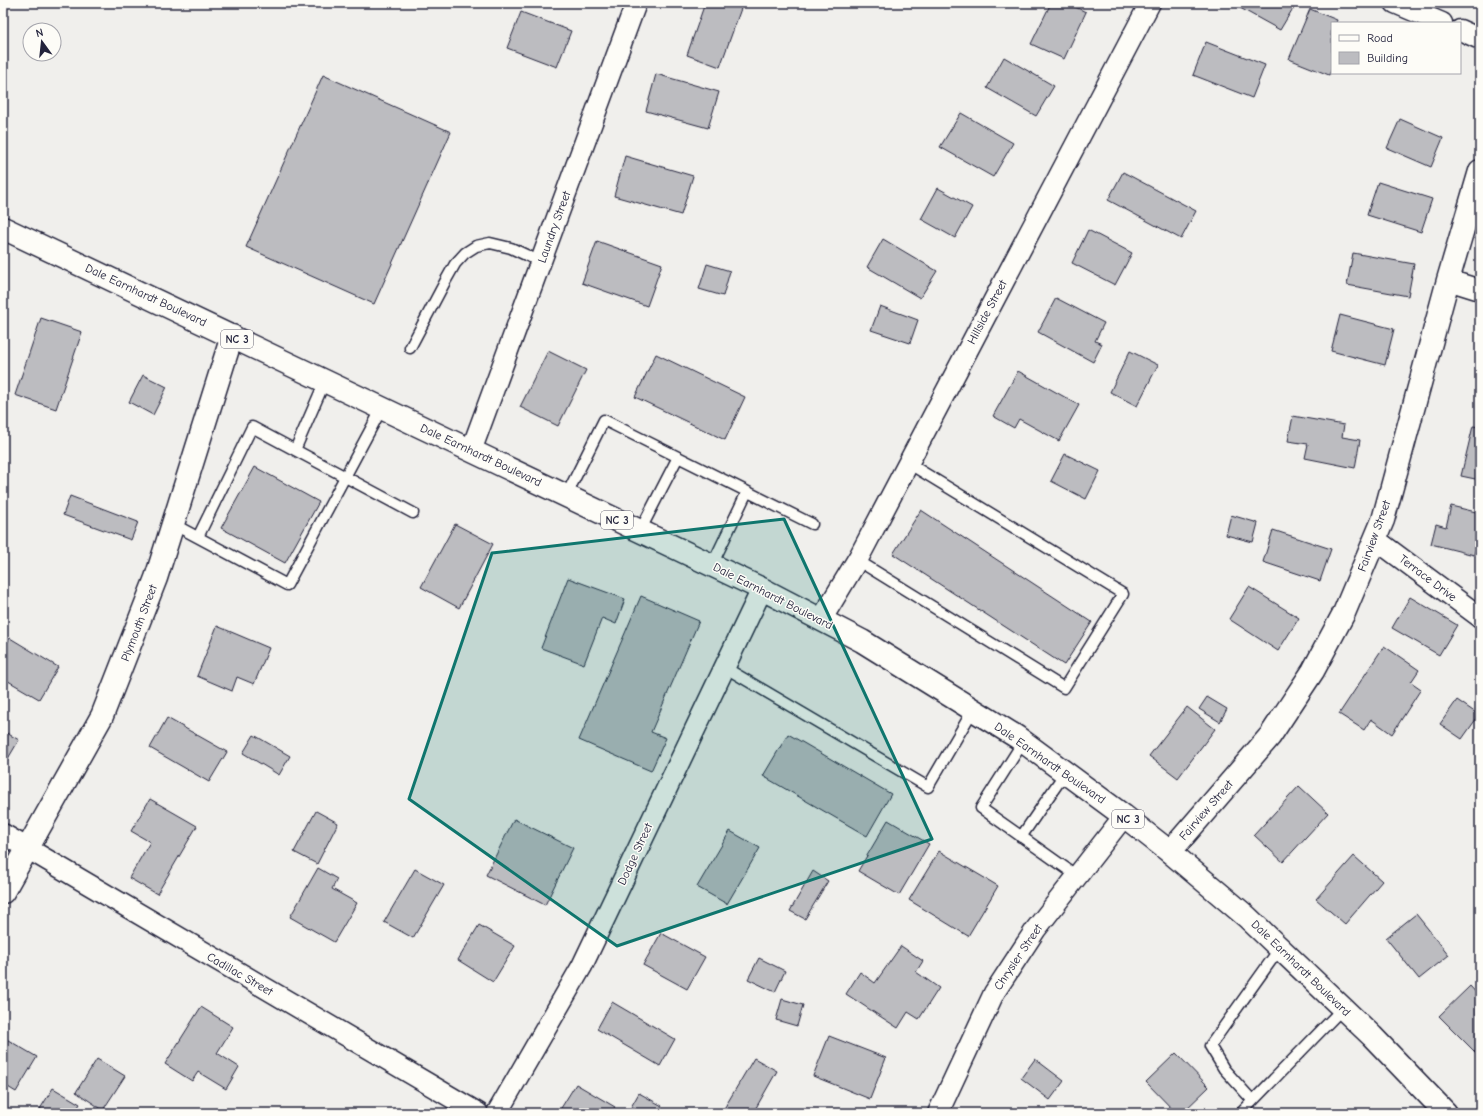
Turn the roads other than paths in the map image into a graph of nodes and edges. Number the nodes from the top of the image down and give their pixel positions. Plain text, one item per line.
1 (636, 3) edge
2 (1150, 3) edge
3 (1395, 3) edge
4 (1440, 22) edge
5 (1461, 30) edge
6 (1480, 39) edge
7 (1480, 171) edge
8 (3, 228) edge
9 (541, 262) junction
10 (1448, 280) junction
11 (1480, 290) edge
12 (232, 336) junction
13 (410, 348) dead end
14 (325, 381) junction
15 (382, 408) junction
16 (295, 450) junction
17 (471, 451) junction
18 (678, 457) junction
19 (908, 462) junction
20 (345, 477) junction
21 (747, 492) junction
22 (566, 496) junction
23 (413, 513) dead end
24 (173, 524) junction
25 (812, 524) dead end
26 (640, 531) junction
27 (198, 537) junction
28 (1375, 538) junction
29 (857, 560) junction
30 (712, 565) junction
31 (762, 589) junction
32 (1480, 617) edge
33 (821, 620) junction
34 (724, 667) junction
35 (973, 710) junction
36 (1023, 742) junction
37 (1065, 773) junction
38 (1124, 816) junction
39 (3, 834) edge
40 (1021, 837) junction
41 (28, 849) junction
42 (1170, 852) junction
43 (1077, 876) junction
44 (3, 892) edge
45 (1280, 948) junction
46 (1343, 1008) junction
47 (1252, 1100) junction
48 (478, 1113) edge
49 (496, 1113) edge
50 (938, 1113) edge
51 (1240, 1113) edge
52 (1446, 1113) edge

1 - 9 street, Laundry Street
2 - 19 street, Hillside Street
3 - 4 street
5 - 6 street
7 - 10 main road, Fairview Street
8 - 12 main road, Dale Earnhardt Boulevard / NC 3
9 - 13 lane
9 - 17 street, Laundry Street
10 - 11 street
10 - 28 main road, Fairview Street
12 - 14 main road, Dale Earnhardt Boulevard / NC 3
12 - 24 main road, Plymouth Street
14 - 15 main road, Dale Earnhardt Boulevard / NC 3
14 - 16 lane
15 - 17 main road, Dale Earnhardt Boulevard / NC 3
15 - 20 lane
16 - 20 lane
16 - 27 lane
17 - 22 main road, Dale Earnhardt Boulevard / NC 3
18 - 21 lane
18 - 22 lane
18 - 26 lane
19 - 29 street, Hillside Street
19 - 29 lane
20 - 23 lane
20 - 27 lane
21 - 25 lane
21 - 30 lane
22 - 26 main road, Dale Earnhardt Boulevard / NC 3
24 - 27 lane
24 - 41 main road, Plymouth Street
26 - 30 main road, Dale Earnhardt Boulevard / NC 3
28 - 32 street, Terrace Drive
28 - 42 main road, Fairview Street
29 - 33 street, Hillside Street
30 - 31 main road, Dale Earnhardt Boulevard / NC 3
31 - 33 main road, Dale Earnhardt Boulevard / NC 3
31 - 34 street, Dodge Street
33 - 35 main road, Dale Earnhardt Boulevard / NC 3
34 - 35 lane
34 - 49 street, Dodge Street
35 - 36 main road, Dale Earnhardt Boulevard / NC 3
36 - 37 main road, Dale Earnhardt Boulevard / NC 3
36 - 40 lane
37 - 38 main road, Dale Earnhardt Boulevard / NC 3
37 - 40 lane
38 - 42 main road, Dale Earnhardt Boulevard / NC 3
38 - 43 street, Chrysler Street
39 - 41 street, Cadillac Street
40 - 43 lane
41 - 44 main road, Plymouth Street
41 - 48 street, Cadillac Street
42 - 45 main road, Dale Earnhardt Boulevard / NC 3
43 - 50 street, Chrysler Street
45 - 46 main road, Dale Earnhardt Boulevard / NC 3
45 - 47 lane
46 - 47 lane
46 - 52 main road, Dale Earnhardt Boulevard / NC 3
47 - 51 lane

